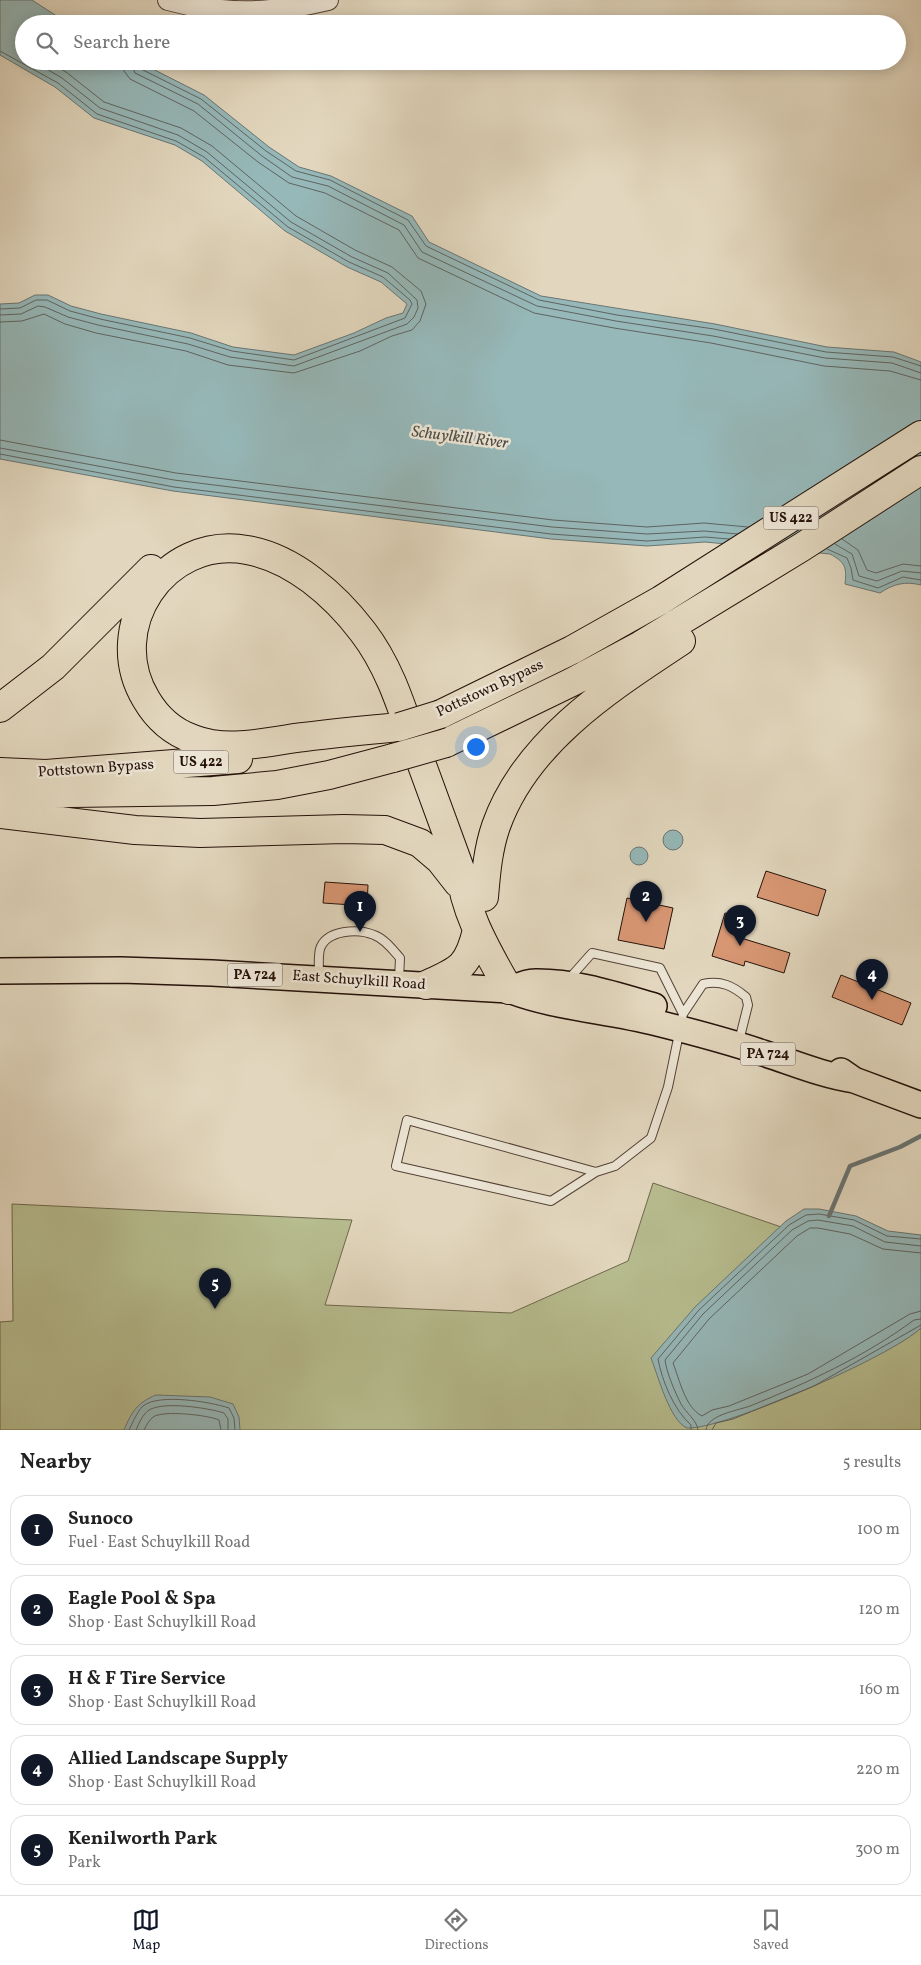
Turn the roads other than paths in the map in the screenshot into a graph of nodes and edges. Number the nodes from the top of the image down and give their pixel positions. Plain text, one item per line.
1 (168, 0) edge
2 (328, 0) edge
3 (921, 435) edge
4 (921, 470) edge
5 (711, 612) junction
6 (0, 708) edge
7 (399, 727) junction
8 (0, 772) edge
9 (0, 794) edge
10 (0, 814) edge
11 (473, 892) junction
12 (477, 930) junction
13 (0, 971) edge
14 (319, 978) junction
15 (399, 984) junction
16 (563, 985) junction
17 (426, 986) junction
18 (509, 990) junction
19 (682, 1021) junction
20 (739, 1039) junction
21 (921, 1105) edge
22 (596, 1172) junction

1 - 2 street
3 - 7 highway, Pottstown Bypass / US 422, bridge
4 - 5 highway, US 422
5 - 9 highway, Pottstown Bypass / US 422, bridge
5 - 11 highway
6 - 11 highway
7 - 8 highway, Pottstown Bypass / US 422
7 - 11 highway
10 - 11 highway
11 - 12 highway
11 - 18 highway
12 - 17 highway
12 - 18 highway
13 - 14 main road, East Schuylkill Road / PA 724
14 - 15 main road, East Schuylkill Road / PA 724
14 - 15 lane
15 - 17 main road, East Schuylkill Road / PA 724
16 - 18 main road, East Schuylkill Road / PA 724
16 - 19 main road, East Schuylkill Road / PA 724
16 - 19 lane
17 - 18 main road, East Schuylkill Road / PA 724
18 - 19 main road, East Schuylkill Road / PA 724
19 - 20 main road, East Schuylkill Road / PA 724
19 - 20 lane
19 - 22 lane
20 - 21 main road, East Schuylkill Road / PA 724
22 - 22 lane

